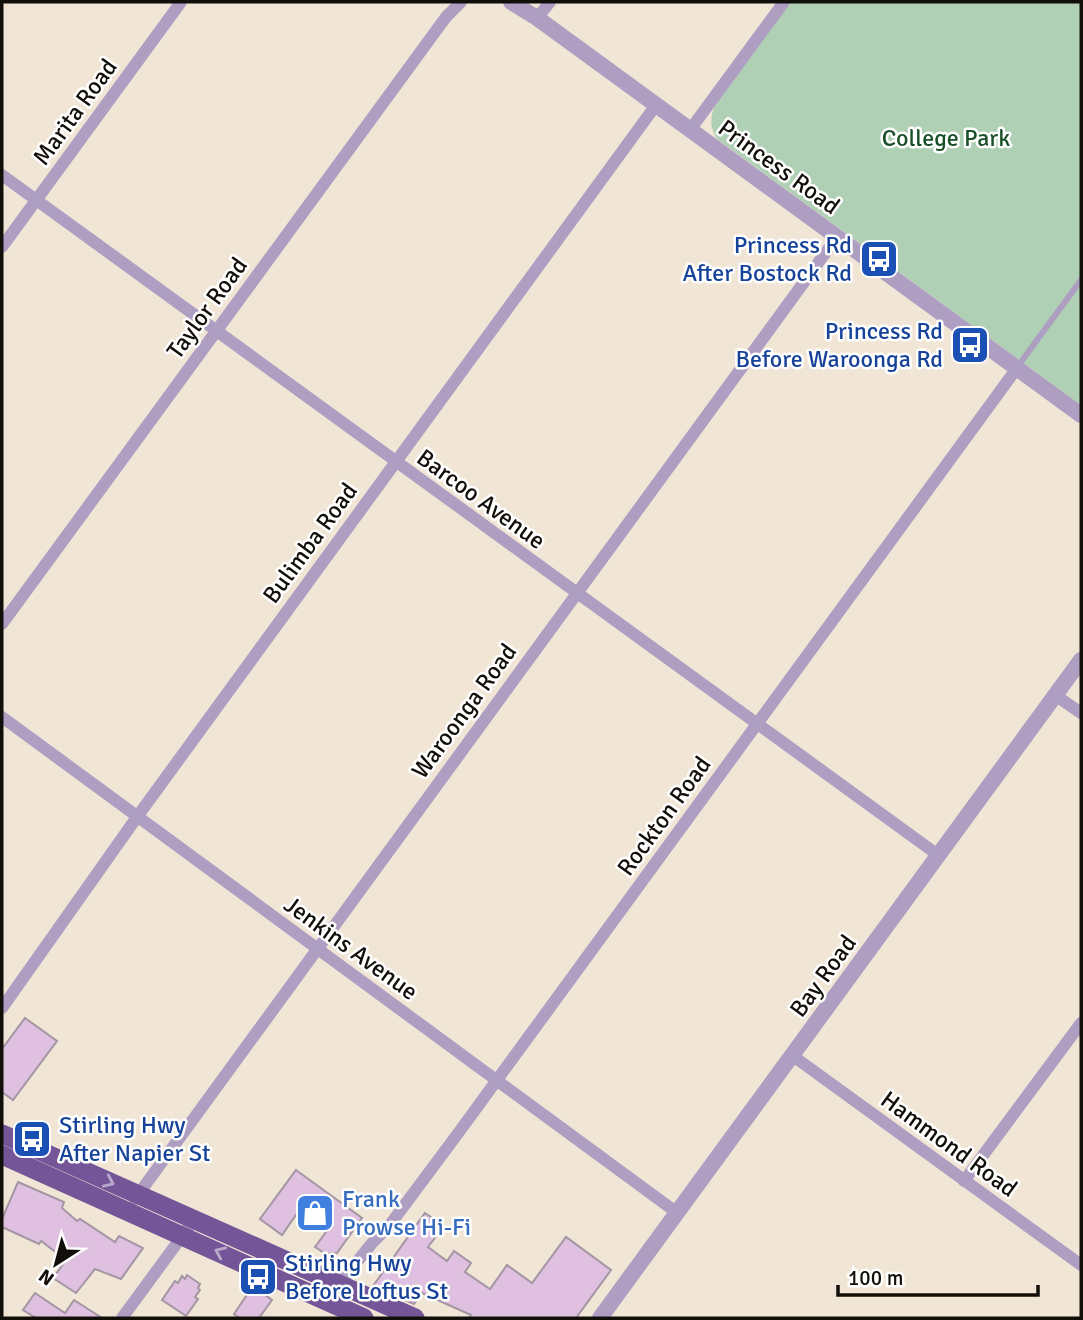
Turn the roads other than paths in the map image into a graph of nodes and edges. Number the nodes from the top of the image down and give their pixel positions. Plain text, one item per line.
1 (181, 2) edge
2 (453, 2) edge
3 (461, 2) edge
4 (550, 2) edge
5 (784, 2) edge
6 (514, 3) edge
7 (446, 17) junction
8 (537, 18) junction
9 (656, 105) junction
10 (690, 130) junction
11 (2, 175) edge
12 (36, 200) junction
13 (837, 237) junction
14 (2, 247) edge
15 (1081, 280) edge
16 (217, 330) junction
17 (1017, 368) junction
18 (1081, 415) edge
19 (395, 462) junction
20 (576, 593) junction
21 (2, 624) edge
22 (1081, 660) edge
23 (1055, 695) junction
24 (1081, 713) edge
25 (2, 717) edge
26 (757, 724) junction
27 (137, 817) junction
28 (938, 855) junction
29 (317, 950) junction
30 (2, 1008) edge
31 (1081, 1023) edge
32 (793, 1056) junction
33 (497, 1080) junction
34 (2, 1134) edge
35 (2, 1155) edge
36 (964, 1181) junction
37 (132, 1203) junction
38 (676, 1212) junction
39 (188, 1228) junction
40 (1081, 1265) edge
41 (340, 1284) junction
42 (122, 1318) edge
43 (364, 1318) edge
44 (415, 1318) edge
45 (600, 1318) edge

1 - 12 street, Marita Road
2 - 7 street, Taylor Road
3 - 7 street, Taylor Road
4 - 8 street
5 - 10 street
6 - 8 street, Princess Road
7 - 16 street, Taylor Road
8 - 9 street, Princess Road
9 - 10 street, Princess Road
9 - 19 street, Bulimba Road
10 - 13 street, Princess Road
11 - 12 street, Barcoo Avenue
12 - 14 street, Marita Road
12 - 16 street, Barcoo Avenue
13 - 17 street, Princess Road
13 - 20 street, Waroonga Road
15 - 17 lane
16 - 19 street, Barcoo Avenue
16 - 21 street, Taylor Road
17 - 18 street, Princess Road
17 - 26 street, Rockton Road
19 - 20 street, Barcoo Avenue
19 - 27 street, Bulimba Road
20 - 26 street, Barcoo Avenue
20 - 29 street, Waroonga Road
22 - 23 street, Bay Road
23 - 24 street
23 - 28 street, Bay Road
25 - 27 street, Jenkins Avenue
26 - 28 street, Barcoo Avenue
26 - 33 street, Rockton Road
27 - 29 street, Jenkins Avenue
27 - 30 street, Bulimba Road
28 - 32 street, Bay Road
29 - 33 street, Jenkins Avenue
29 - 37 street, Waroonga Road
31 - 36 street
32 - 36 street, Hammond Road
32 - 38 street, Bay Road
33 - 38 street, Jenkins Avenue
33 - 41 street, Rockton Road
34 -> 37 highway
35 - 37 highway
36 - 40 street, Hammond Road
37 - 39 highway
38 - 45 street, Bay Road
39 - 41 highway
39 - 42 street
43 -> 39 highway
41 - 44 highway

